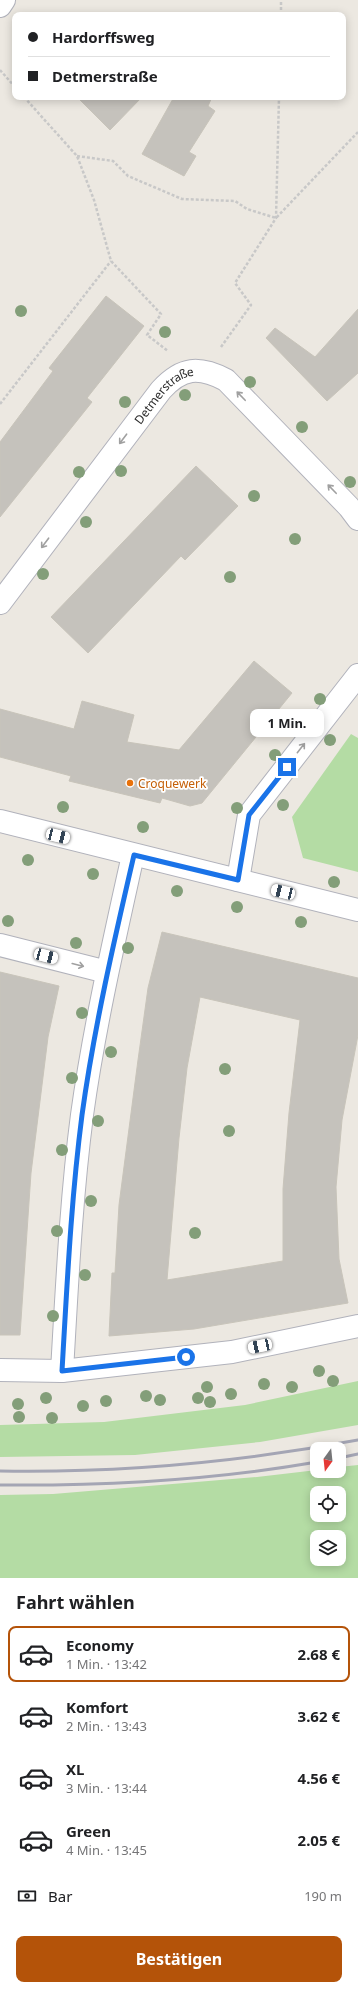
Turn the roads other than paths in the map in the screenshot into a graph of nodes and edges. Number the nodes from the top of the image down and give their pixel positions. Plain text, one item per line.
1 (4, 0) edge
2 (0, 6) edge
3 (358, 518) edge
4 (0, 603) edge
5 (358, 675) edge
6 (0, 821) edge
7 (134, 855) junction
8 (238, 880) junction
9 (358, 910) edge
10 (0, 945) edge
11 (107, 972) junction
12 (358, 1326) edge
13 (0, 1370) edge
14 (62, 1371) junction

1 - 2 street
3 -> 4 street, Detmerstraße
8 -> 5 street
6 - 7 street
7 - 8 street
7 - 11 street
8 - 9 street
10 -> 11 street
11 - 14 street
12 - 14 street
13 - 14 street

